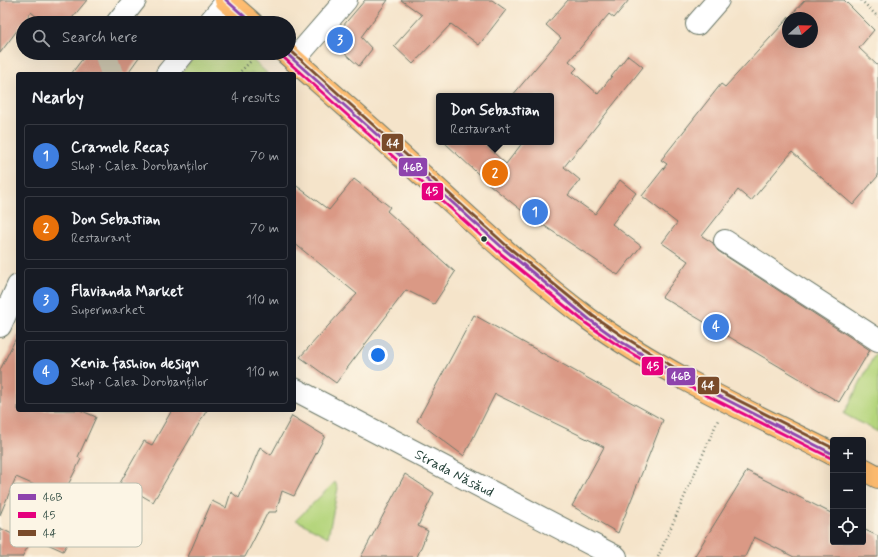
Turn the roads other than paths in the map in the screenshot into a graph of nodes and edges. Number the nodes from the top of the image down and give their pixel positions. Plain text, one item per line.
1 (136, 0) edge
2 (346, 0) edge
3 (718, 0) edge
4 (226, 1) edge
5 (123, 16) edge
6 (214, 16) edge
7 (244, 16) edge
8 (697, 24) dead end
9 (296, 51) edge
10 (178, 60) edge
11 (294, 60) edge
12 (169, 72) edge
13 (725, 241) dead end
14 (16, 290) edge
15 (0, 326) edge
16 (878, 340) edge
17 (296, 389) edge
18 (830, 453) edge
19 (866, 471) edge
20 (878, 477) edge
21 (616, 557) edge

1 - 5 street
2 - 9 street
3 - 8 street
4 - 6 street
4 - 7 main road
10 - 12 street
11 - 18 main road
13 - 16 street
14 - 15 street
17 - 21 street, Strada Năsăud
19 - 20 main road

